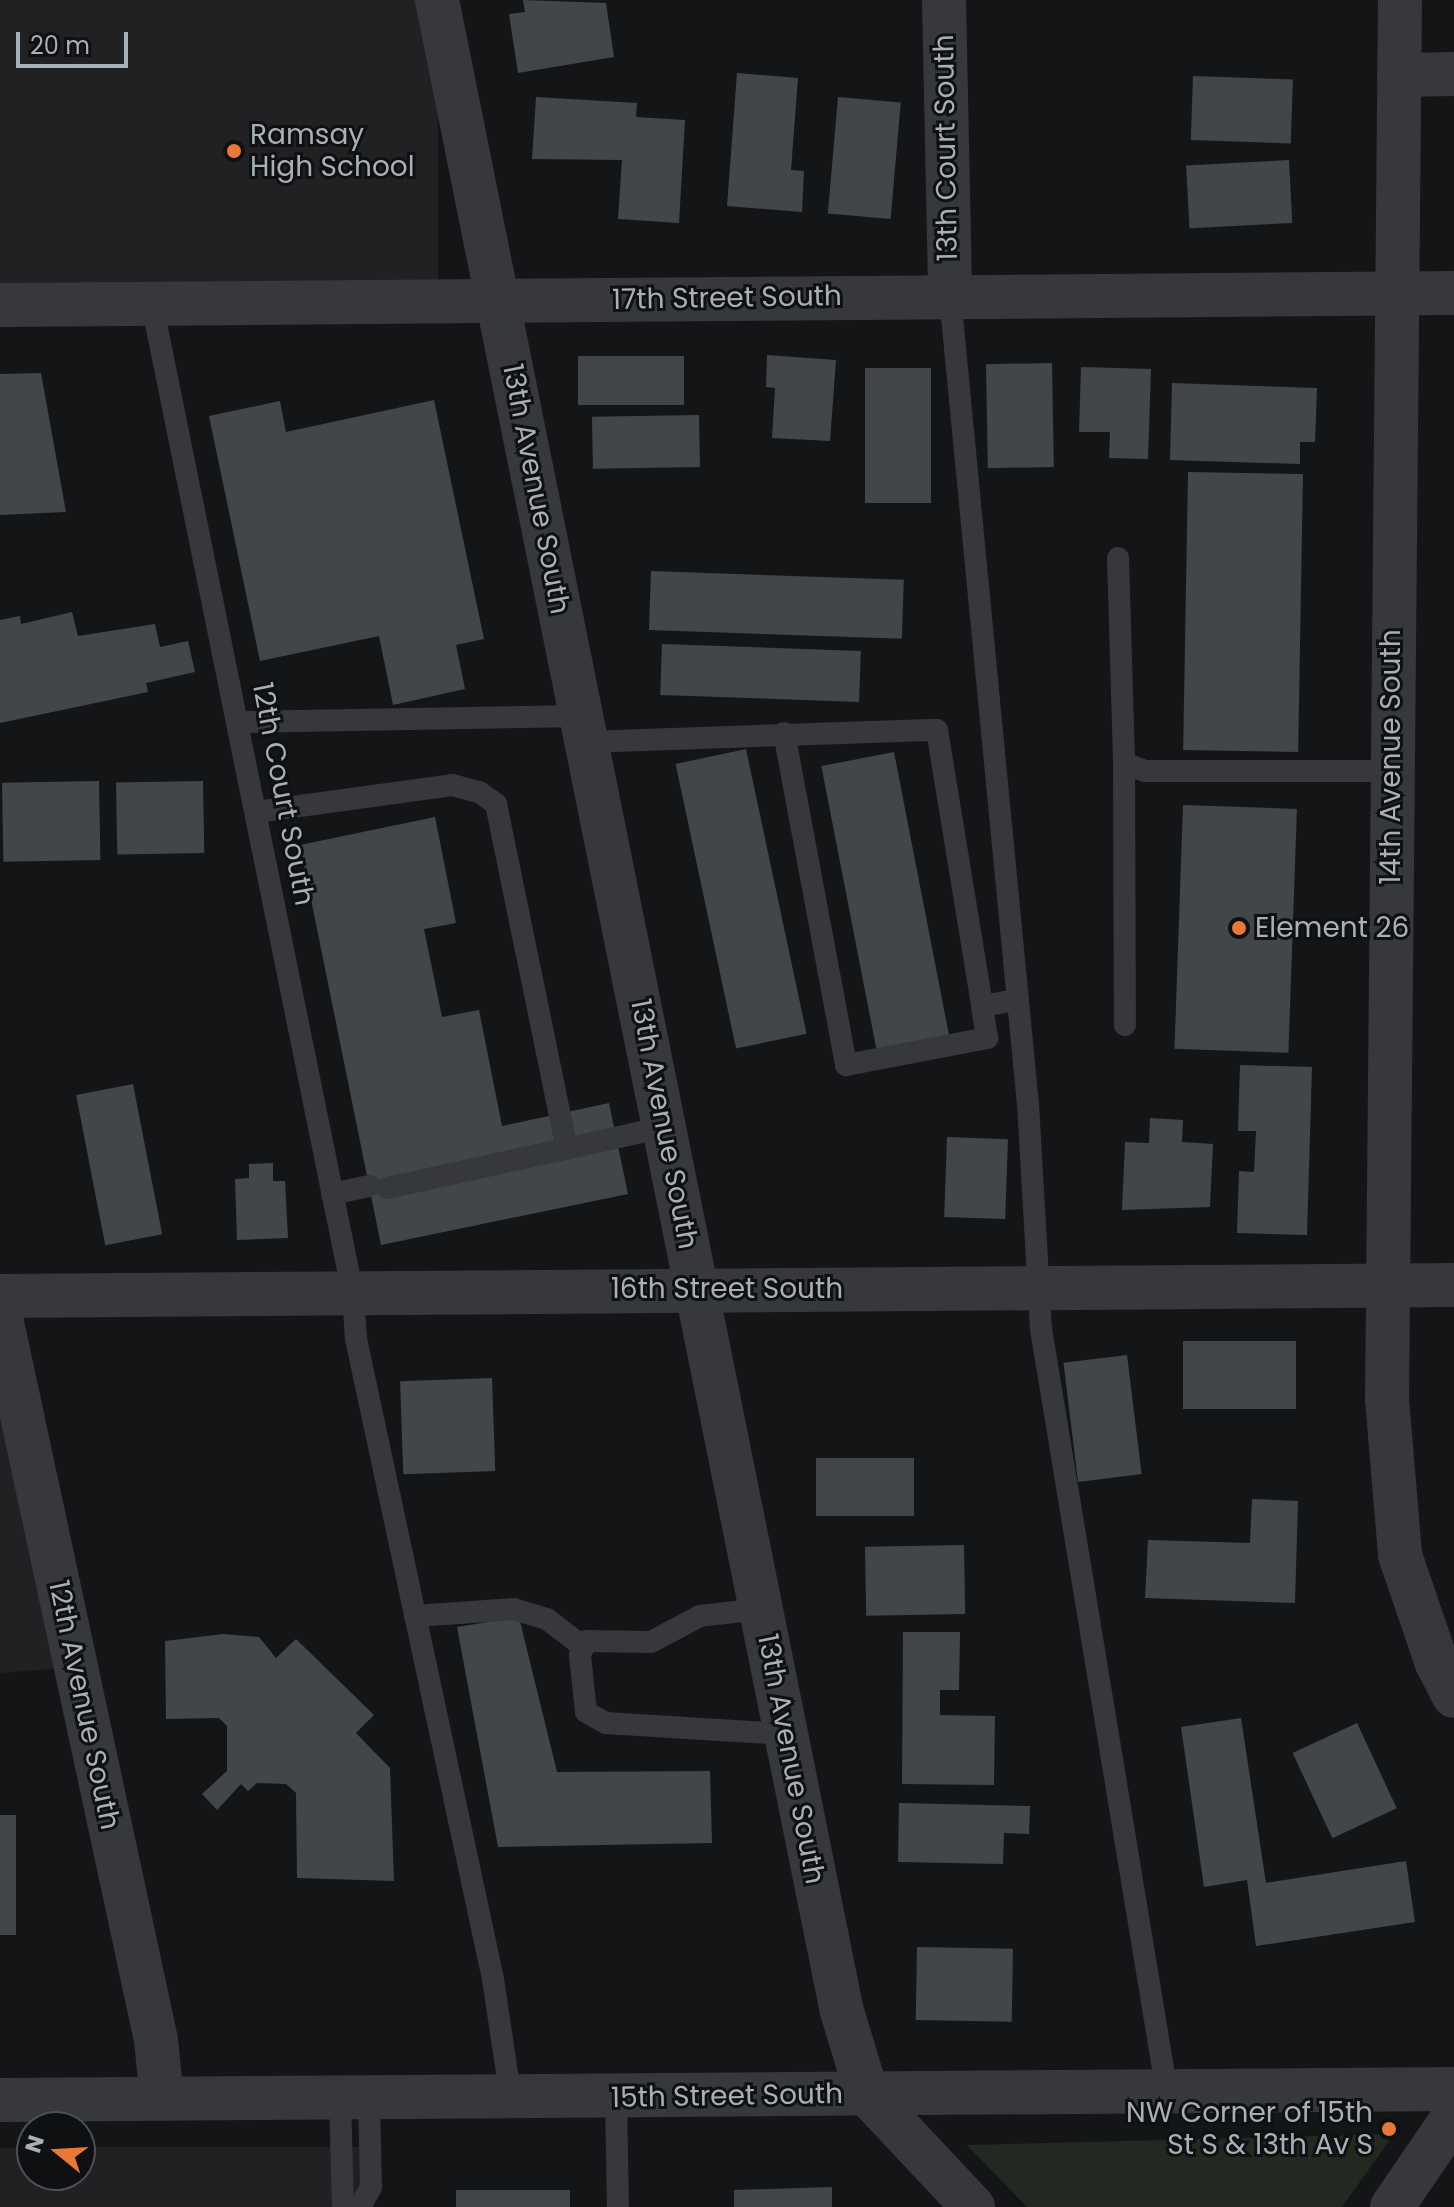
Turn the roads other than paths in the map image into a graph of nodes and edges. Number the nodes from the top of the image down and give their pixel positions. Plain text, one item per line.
1 (437, 0) edge
2 (944, 0) edge
3 (1400, 0) edge
4 (1454, 74) edge
5 (1399, 75) junction
6 (1397, 293) junction
7 (1454, 293) edge
8 (950, 296) junction
9 (500, 301) junction
10 (152, 304) junction
11 (0, 305) edge
12 (1118, 558) dead end
13 (238, 722) junction
14 (584, 729) junction
15 (784, 733) junction
16 (1124, 763) junction
17 (1390, 771) junction
18 (256, 812) junction
19 (1017, 1000) junction
20 (982, 1006) junction
21 (1125, 1025) dead end
22 (664, 1127) junction
23 (567, 1149) junction
24 (332, 1194) junction
25 (1391, 1284) junction
26 (1454, 1285) edge
27 (1041, 1287) junction
28 (697, 1289) junction
29 (353, 1295) junction
30 (0, 1296) edge
31 (0, 1313) edge
32 (761, 1609) junction
33 (415, 1616) junction
34 (582, 1646) junction
35 (1454, 1696) edge
36 (784, 1734) junction
37 (1454, 2089) edge
38 (1167, 2093) junction
39 (867, 2094) junction
40 (616, 2097) junction
41 (162, 2099) junction
42 (355, 2099) junction
43 (511, 2099) junction
44 (0, 2100) edge
45 (1454, 2116) edge
46 (343, 2207) edge
47 (360, 2207) edge
48 (618, 2207) edge
49 (973, 2207) edge
50 (1392, 2207) edge

1 - 9 street, 13th Avenue South
2 - 8 street, 13th Court South
3 - 5 street, 14th Avenue South
4 - 5 street
5 - 6 street, 14th Avenue South
6 - 7 street, 17th Street South
6 - 8 street, 17th Street South
6 - 17 street, 14th Avenue South
8 - 9 street, 17th Street South
8 - 19 lane
9 - 10 street, 17th Street South
9 - 14 street, 13th Avenue South
10 - 11 street, 17th Street South
10 - 13 lane, 12th Court South
12 - 16 lane
13 - 14 lane
13 - 18 lane, 12th Court South
14 - 15 lane
14 - 22 street, 13th Avenue South
15 - 20 lane
15 - 20 lane
16 - 17 lane
16 - 21 lane
17 - 25 street, 14th Avenue South
18 - 23 lane
18 - 24 lane, 12th Court South
19 - 20 lane
19 - 27 lane
22 - 23 lane
22 - 28 street, 13th Avenue South
23 - 24 lane
24 - 29 lane, 12th Court South
25 - 26 street, 16th Street South
25 - 27 street, 16th Street South
25 - 35 street, 14th Avenue South
27 - 28 street, 16th Street South
27 - 38 lane
28 - 29 street, 16th Street South
28 - 32 street, 13th Avenue South
29 - 30 street, 16th Street South
29 - 33 lane, 12th Court South
31 - 41 street, 12th Avenue South
32 - 34 lane
32 - 36 street, 13th Avenue South
33 - 34 lane
33 - 43 lane, 12th Court South
34 - 36 lane
36 - 39 street, 13th Avenue South
37 - 38 street, 15th Street South
38 - 39 street, 15th Street South
39 - 40 street, 15th Street South
39 - 49 street, 13th Avenue South
40 - 43 street, 15th Street South
40 - 48 lane
41 - 42 street, 15th Street South
41 - 44 street, 15th Street South
42 - 43 street, 15th Street South
42 - 46 lane
42 - 47 lane
45 - 50 street

